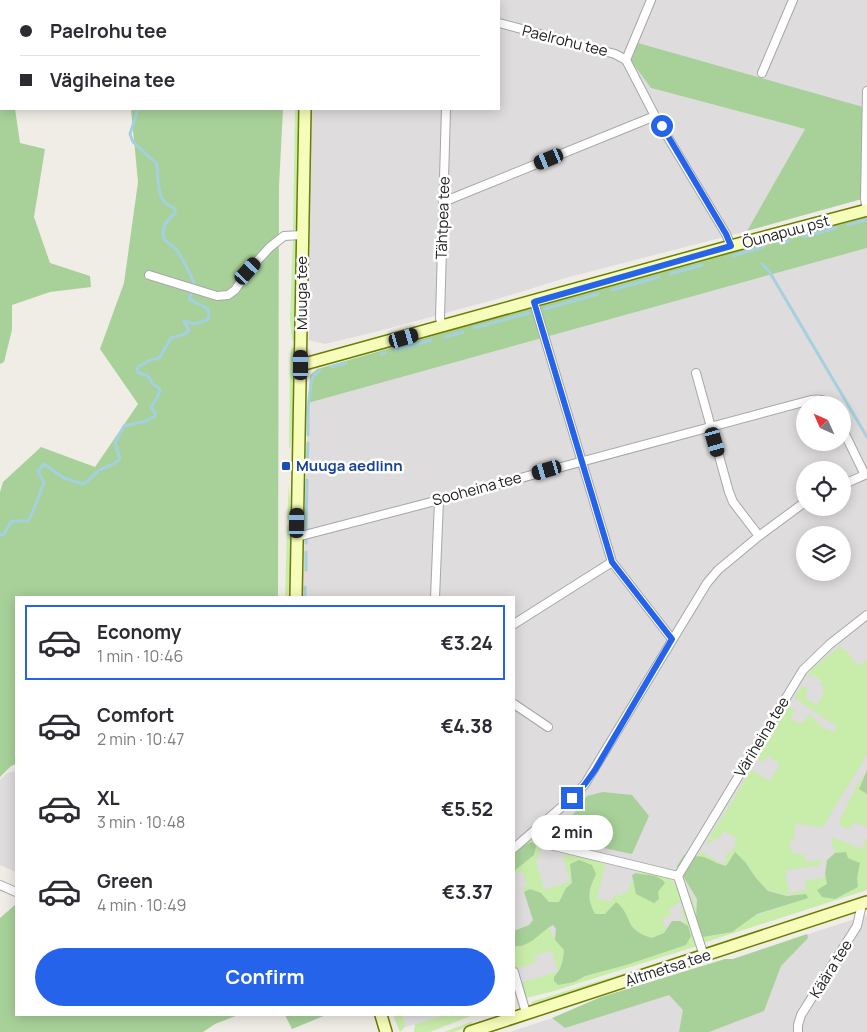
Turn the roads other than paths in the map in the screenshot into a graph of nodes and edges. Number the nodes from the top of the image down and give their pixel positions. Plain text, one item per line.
1 (651, 0) edge
2 (793, 0) edge
3 (500, 24) edge
4 (626, 60) junction
5 (762, 73) dead end
6 (867, 91) edge
7 (305, 110) edge
8 (446, 110) edge
9 (655, 116) junction
10 (444, 202) junction
11 (867, 210) edge
12 (302, 235) junction
13 (731, 246) junction
14 (149, 275) dead end
15 (534, 302) junction
16 (442, 327) junction
17 (301, 365) junction
18 (696, 373) dead end
19 (796, 404) edge
20 (710, 426) junction
21 (851, 446) edge
22 (583, 460) junction
23 (866, 475) edge
24 (851, 481) edge
25 (439, 500) junction
26 (796, 509) edge
27 (759, 536) junction
28 (297, 537) junction
29 (612, 562) junction
30 (296, 596) edge
31 (435, 596) edge
32 (867, 615) edge
33 (515, 623) edge
34 (672, 639) junction
35 (515, 705) edge
36 (548, 727) dead end
37 (536, 830) junction
38 (517, 839) edge
39 (678, 876) junction
40 (0, 886) edge
41 (15, 892) edge
42 (864, 903) edge
43 (704, 956) junction
44 (515, 975) edge
45 (526, 1013) junction
46 (381, 1016) edge
47 (386, 1032) edge
48 (470, 1032) edge
49 (798, 1032) edge

1 - 4 street
2 - 5 street
3 - 4 street, Paelrohu tee
4 - 9 street, Paelrohu tee
6 - 11 street, Õunapuu pst
7 - 12 street, Muuga tee
8 - 10 street, Tähtpea tee
9 - 10 street
9 - 13 street, Paelrohu tee
10 - 16 street, Tähtpea tee
11 - 13 street, Õunapuu pst
12 - 14 street
12 - 17 street, Muuga tee
13 - 15 street, Õunapuu pst
15 - 16 street, Õunapuu pst
15 - 22 street
16 - 17 street, Õunapuu pst
17 - 28 street, Muuga tee
18 - 20 street
19 - 20 street, Sooheina tee
20 - 22 street, Sooheina tee
20 - 27 street
21 - 23 street
22 - 25 street, Sooheina tee
22 - 29 street
23 - 24 street
25 - 28 street, Sooheina tee
25 - 31 street
26 - 27 street
27 - 34 street
28 - 30 street, Muuga tee
29 - 33 street
29 - 34 street
32 - 39 street, Väriheina tee
34 - 37 street
35 - 36 street
37 - 38 street
37 - 39 street
39 - 43 street
40 - 41 street
42 - 43 street, Altmetsa tee
42 - 49 street, Käära tee
43 - 45 street, Altmetsa tee
44 - 45 street
45 - 48 street, Altmetsa tee
46 - 47 street

